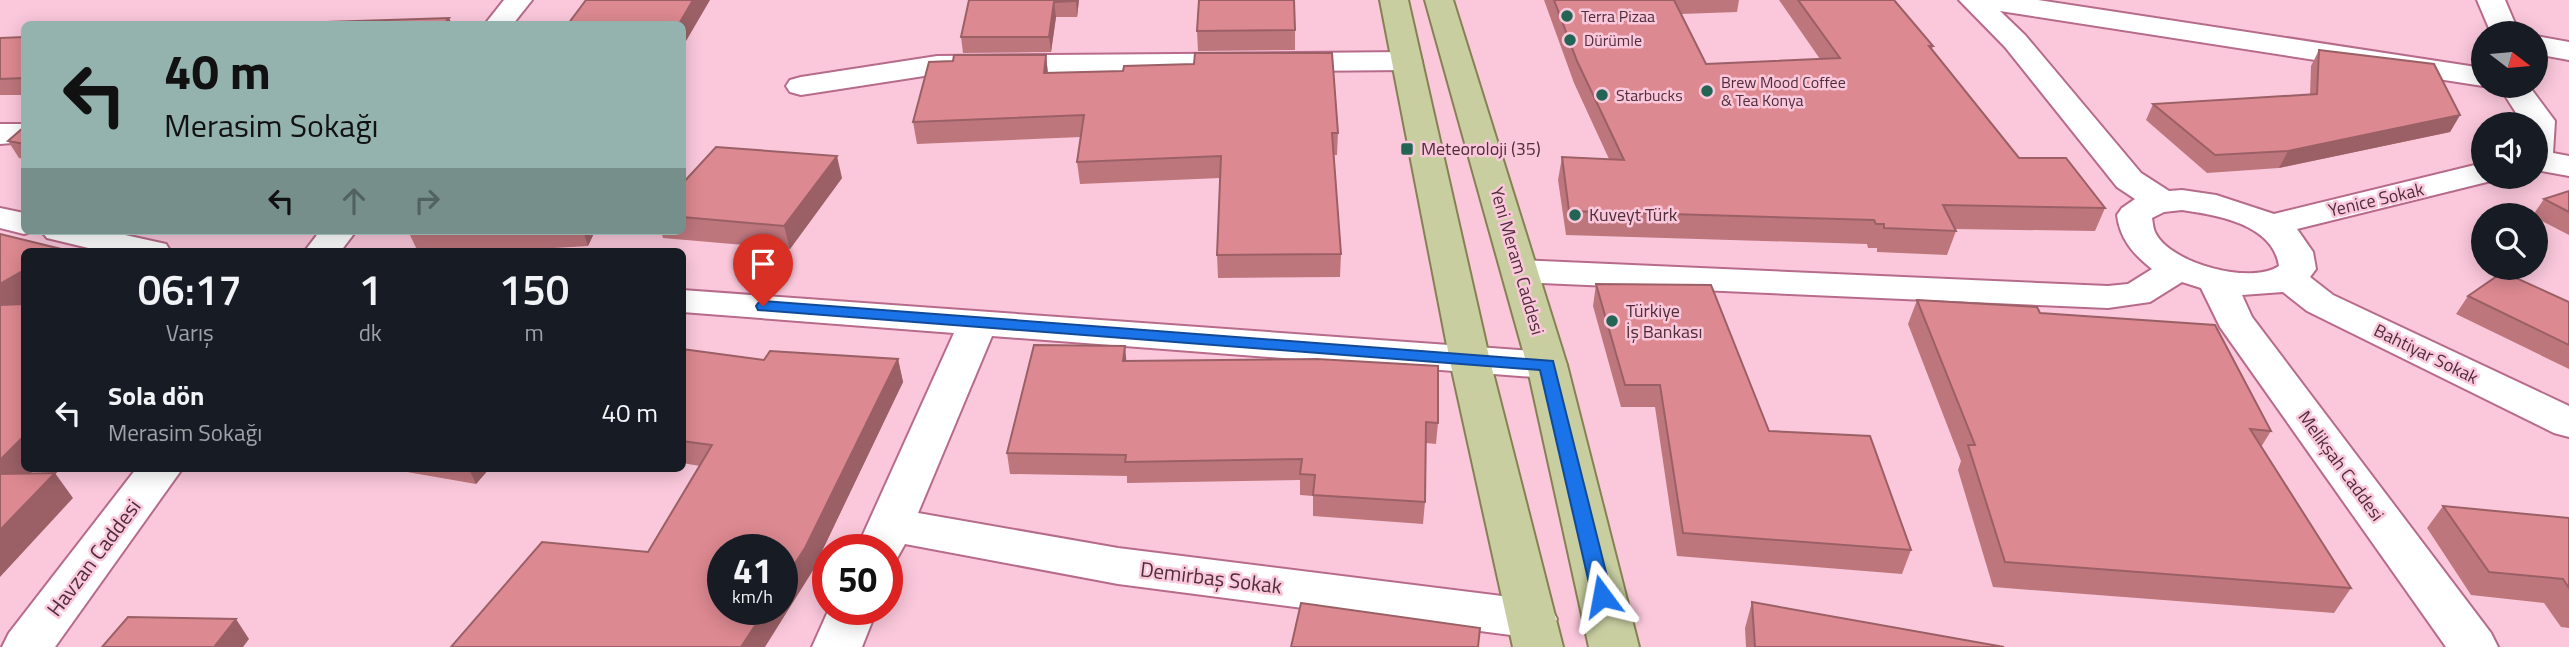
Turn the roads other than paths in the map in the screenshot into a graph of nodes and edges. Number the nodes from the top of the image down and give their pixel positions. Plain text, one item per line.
1 (518, 0) edge
2 (1394, 0) edge
3 (1439, 0) edge
4 (1973, 0) edge
5 (1984, 0) edge
6 (2491, 0) edge
7 (501, 21) edge
8 (2500, 21) edge
9 (2548, 47) edge
10 (2569, 51) edge
11 (1407, 61) junction
12 (2471, 75) edge
13 (802, 86) dead end
14 (21, 133) edge
15 (0, 134) edge
16 (2548, 162) edge
17 (2569, 166) edge
18 (2471, 176) edge
19 (2162, 201) junction
20 (0, 218) edge
21 (21, 222) edge
22 (2268, 226) junction
23 (78, 235) edge
24 (135, 248) edge
25 (1520, 271) junction
26 (2198, 274) junction
27 (2288, 278) junction
28 (686, 301) edge
29 (979, 321) junction
30 (1470, 361) junction
31 (1547, 365) junction
32 (2569, 423) edge
33 (158, 472) edge
34 (886, 534) edge
35 (903, 539) edge
36 (846, 625) edge
37 (1535, 633) edge
38 (27, 647) edge
39 (837, 647) edge
40 (1614, 647) edge
41 (2473, 647) edge

1 - 7 street
2 - 11 main road
3 - 25 main road, Yeni Meram Caddesi
4 - 19 street
5 - 12 street
6 - 8 street
9 - 10 street
11 - 13 street
11 - 30 main road
14 - 15 street
16 - 17 street
18 - 22 street, Yenice Sokak
19 - 22 street
19 - 26 street
20 - 21 street
22 - 27 street
23 - 24 street
25 - 26 street
25 - 31 main road, Yeni Meram Caddesi
26 - 27 street
26 - 41 street, Melikşah Caddesi
27 - 32 street, Bahtiyar Sokak
28 - 29 street
29 - 30 street
29 - 34 street
30 - 31 street
30 - 37 main road
31 - 40 main road, Yeni Meram Caddesi
33 - 38 street, Havzan Caddesi
35 - 37 street, Demirbaş Sokak
36 - 39 street

